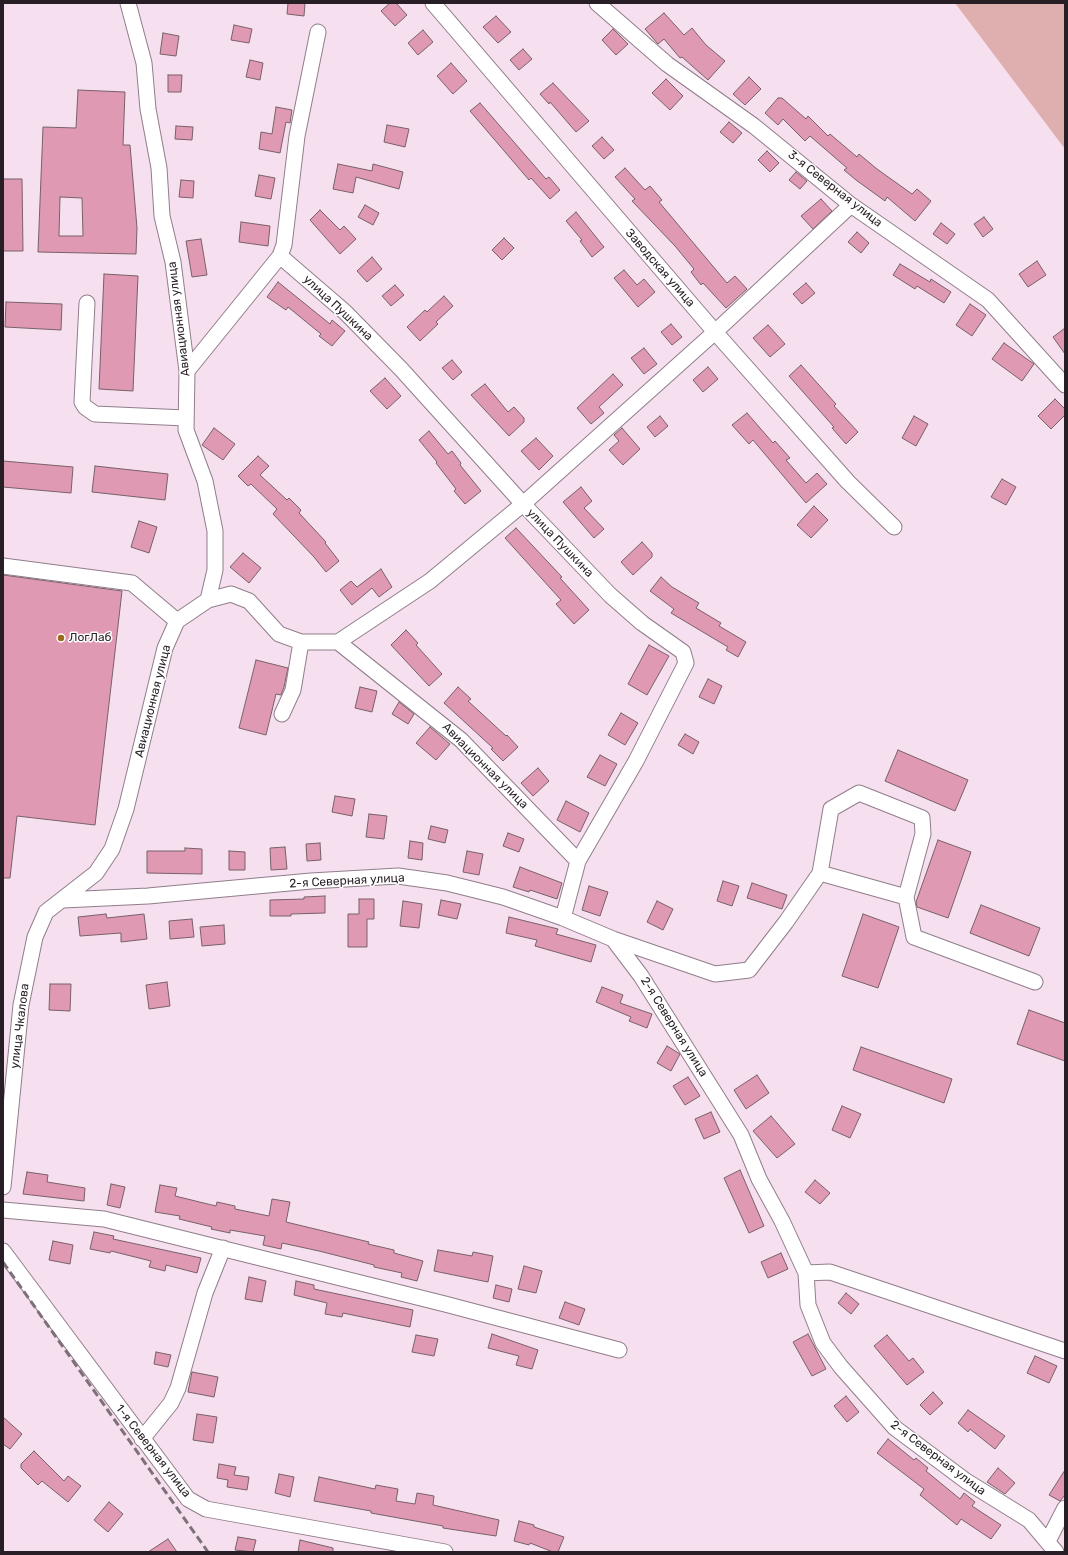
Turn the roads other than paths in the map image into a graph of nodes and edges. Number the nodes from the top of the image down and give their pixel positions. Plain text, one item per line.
1 (128, 3) edge
2 (433, 3) edge
3 (597, 3) edge
4 (318, 32) dead end
5 (851, 205) junction
6 (280, 256) junction
7 (87, 303) dead end
8 (715, 332) junction
9 (187, 371) junction
10 (1065, 385) edge
11 (186, 418) junction
12 (523, 504) junction
13 (894, 527) dead end
14 (3, 566) edge
15 (208, 600) junction
16 (177, 621) junction
17 (301, 642) junction
18 (338, 642) junction
19 (282, 714) dead end
20 (578, 861) junction
21 (820, 873) junction
22 (906, 897) junction
23 (63, 900) junction
24 (563, 918) junction
25 (613, 939) junction
26 (1035, 982) dead end
27 (3, 1187) edge
28 (3, 1210) edge
29 (223, 1248) junction
30 (3, 1251) edge
31 (806, 1273) junction
32 (619, 1350) dead end
33 (1065, 1350) edge
34 (142, 1439) junction
35 (1065, 1508) edge
36 (1052, 1546) edge
37 (445, 1552) edge

1 - 9 street, Авиационная улица
2 - 8 street, Заводская улица
3 - 5 street, 3-я Северная улица
4 - 6 street
5 - 8 street
5 - 10 street, 3-я Северная улица
6 - 9 street
6 - 12 street, улица Пушкина
7 - 11 street
8 - 12 street
8 - 13 street, Заводская улица
9 - 11 street, Авиационная улица
11 - 15 street, Авиационная улица
12 - 18 street
12 - 20 street, улица Пушкина
14 - 16 street
15 - 16 street
15 - 17 street
16 - 23 street, Авиационная улица
17 - 18 street
17 - 19 street
18 - 20 street, Авиационная улица
20 - 24 street
21 - 22 street
21 - 22 street
21 - 25 street
22 - 26 street
23 - 24 street, 2-я Северная улица
23 - 27 street, улица Чкалова
24 - 25 street, 2-я Северная улица
25 - 31 street, 2-я Северная улица
28 - 29 street
29 - 32 street
29 - 34 street
30 - 34 street, 1-я Северная улица
31 - 33 street
31 - 36 street, 2-я Северная улица
34 - 37 street, 1-я Северная улица
35 - 36 street

